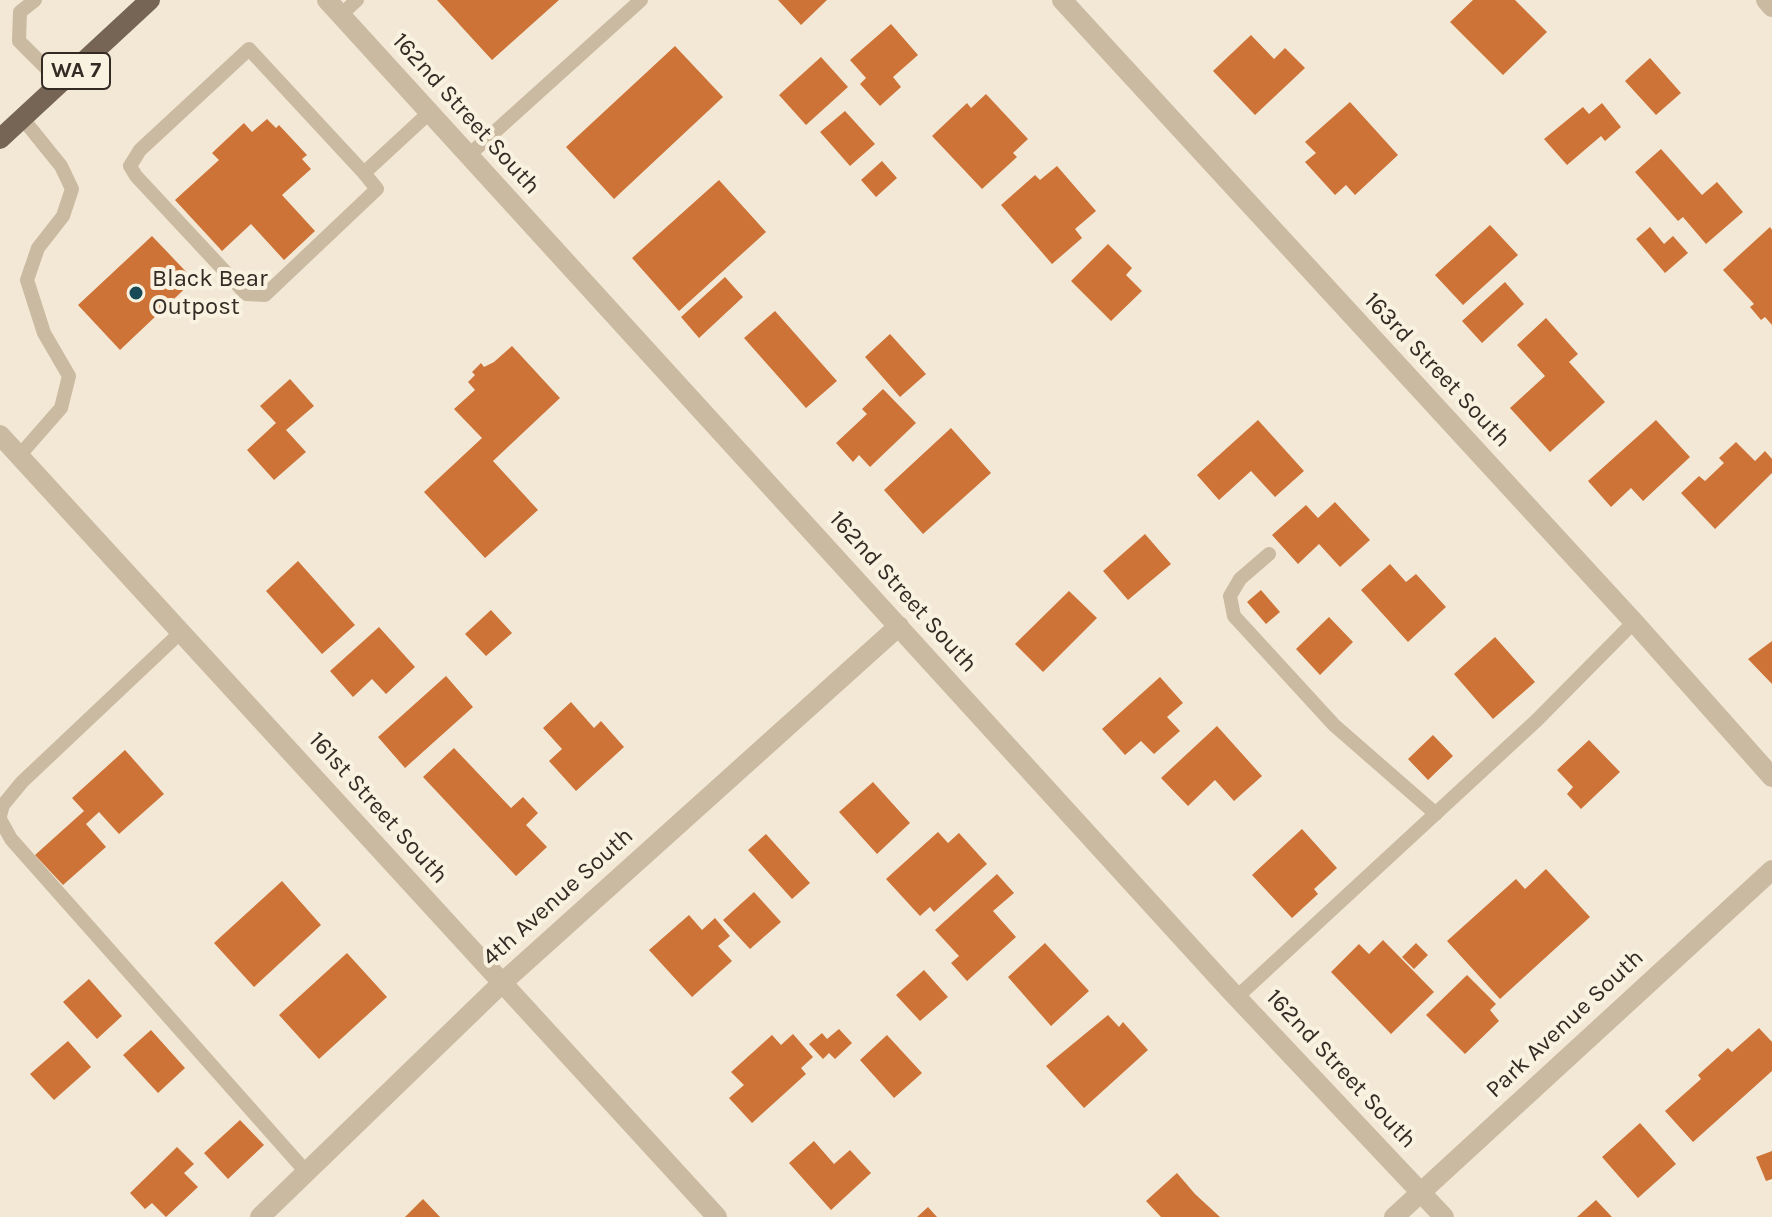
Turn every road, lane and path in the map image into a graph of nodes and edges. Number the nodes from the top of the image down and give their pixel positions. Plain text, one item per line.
1 (35, 0) edge
2 (150, 0) edge
3 (357, 0) edge
4 (641, 0) edge
5 (1062, 0) edge
6 (1766, 0) edge
7 (1772, 7) edge
8 (334, 8) edge
9 (62, 84) junction
10 (430, 112) junction
11 (23, 119) junction
12 (0, 139) edge
13 (469, 155) junction
14 (364, 173) junction
15 (0, 435) edge
16 (19, 456) junction
17 (1269, 554) dead end
18 (1634, 622) junction
19 (899, 626) junction
20 (181, 632) junction
21 (1772, 777) edge
22 (1436, 814) junction
23 (0, 818) edge
24 (1772, 870) edge
25 (502, 983) junction
26 (1237, 997) junction
27 (308, 1174) junction
28 (1421, 1193) junction
29 (260, 1217) edge
30 (717, 1217) edge
31 (1394, 1217) edge
32 (1444, 1217) edge

1 - 9 lane
2 - 9 main road, WA 7
3 - 8 lane
4 - 13 lane
5 - 18 street, 163rd Street South
6 - 7 street
8 - 10 street, 162nd Street South
9 - 11 main road, WA 7
10 - 13 street, 162nd Street South
10 - 14 lane
11 - 12 main road, WA 7
11 - 16 lane
13 - 19 street, 162nd Street South
14 - 14 lane
15 - 16 street, 161st Street South
16 - 20 street, 161st Street South
17 - 22 lane
18 - 21 street, 163rd Street South
18 - 22 lane
19 - 25 street, 4th Avenue South
19 - 26 street, 162nd Street South
20 - 23 lane
20 - 25 street, 161st Street South
22 - 26 lane
23 - 27 lane
24 - 28 street, Park Avenue South
25 - 27 street, 4th Avenue South
25 - 30 street, 161st Street South
26 - 28 street, 162nd Street South
27 - 29 street, 4th Avenue South
28 - 31 street, Park Avenue South
28 - 32 street, 162nd Street South

